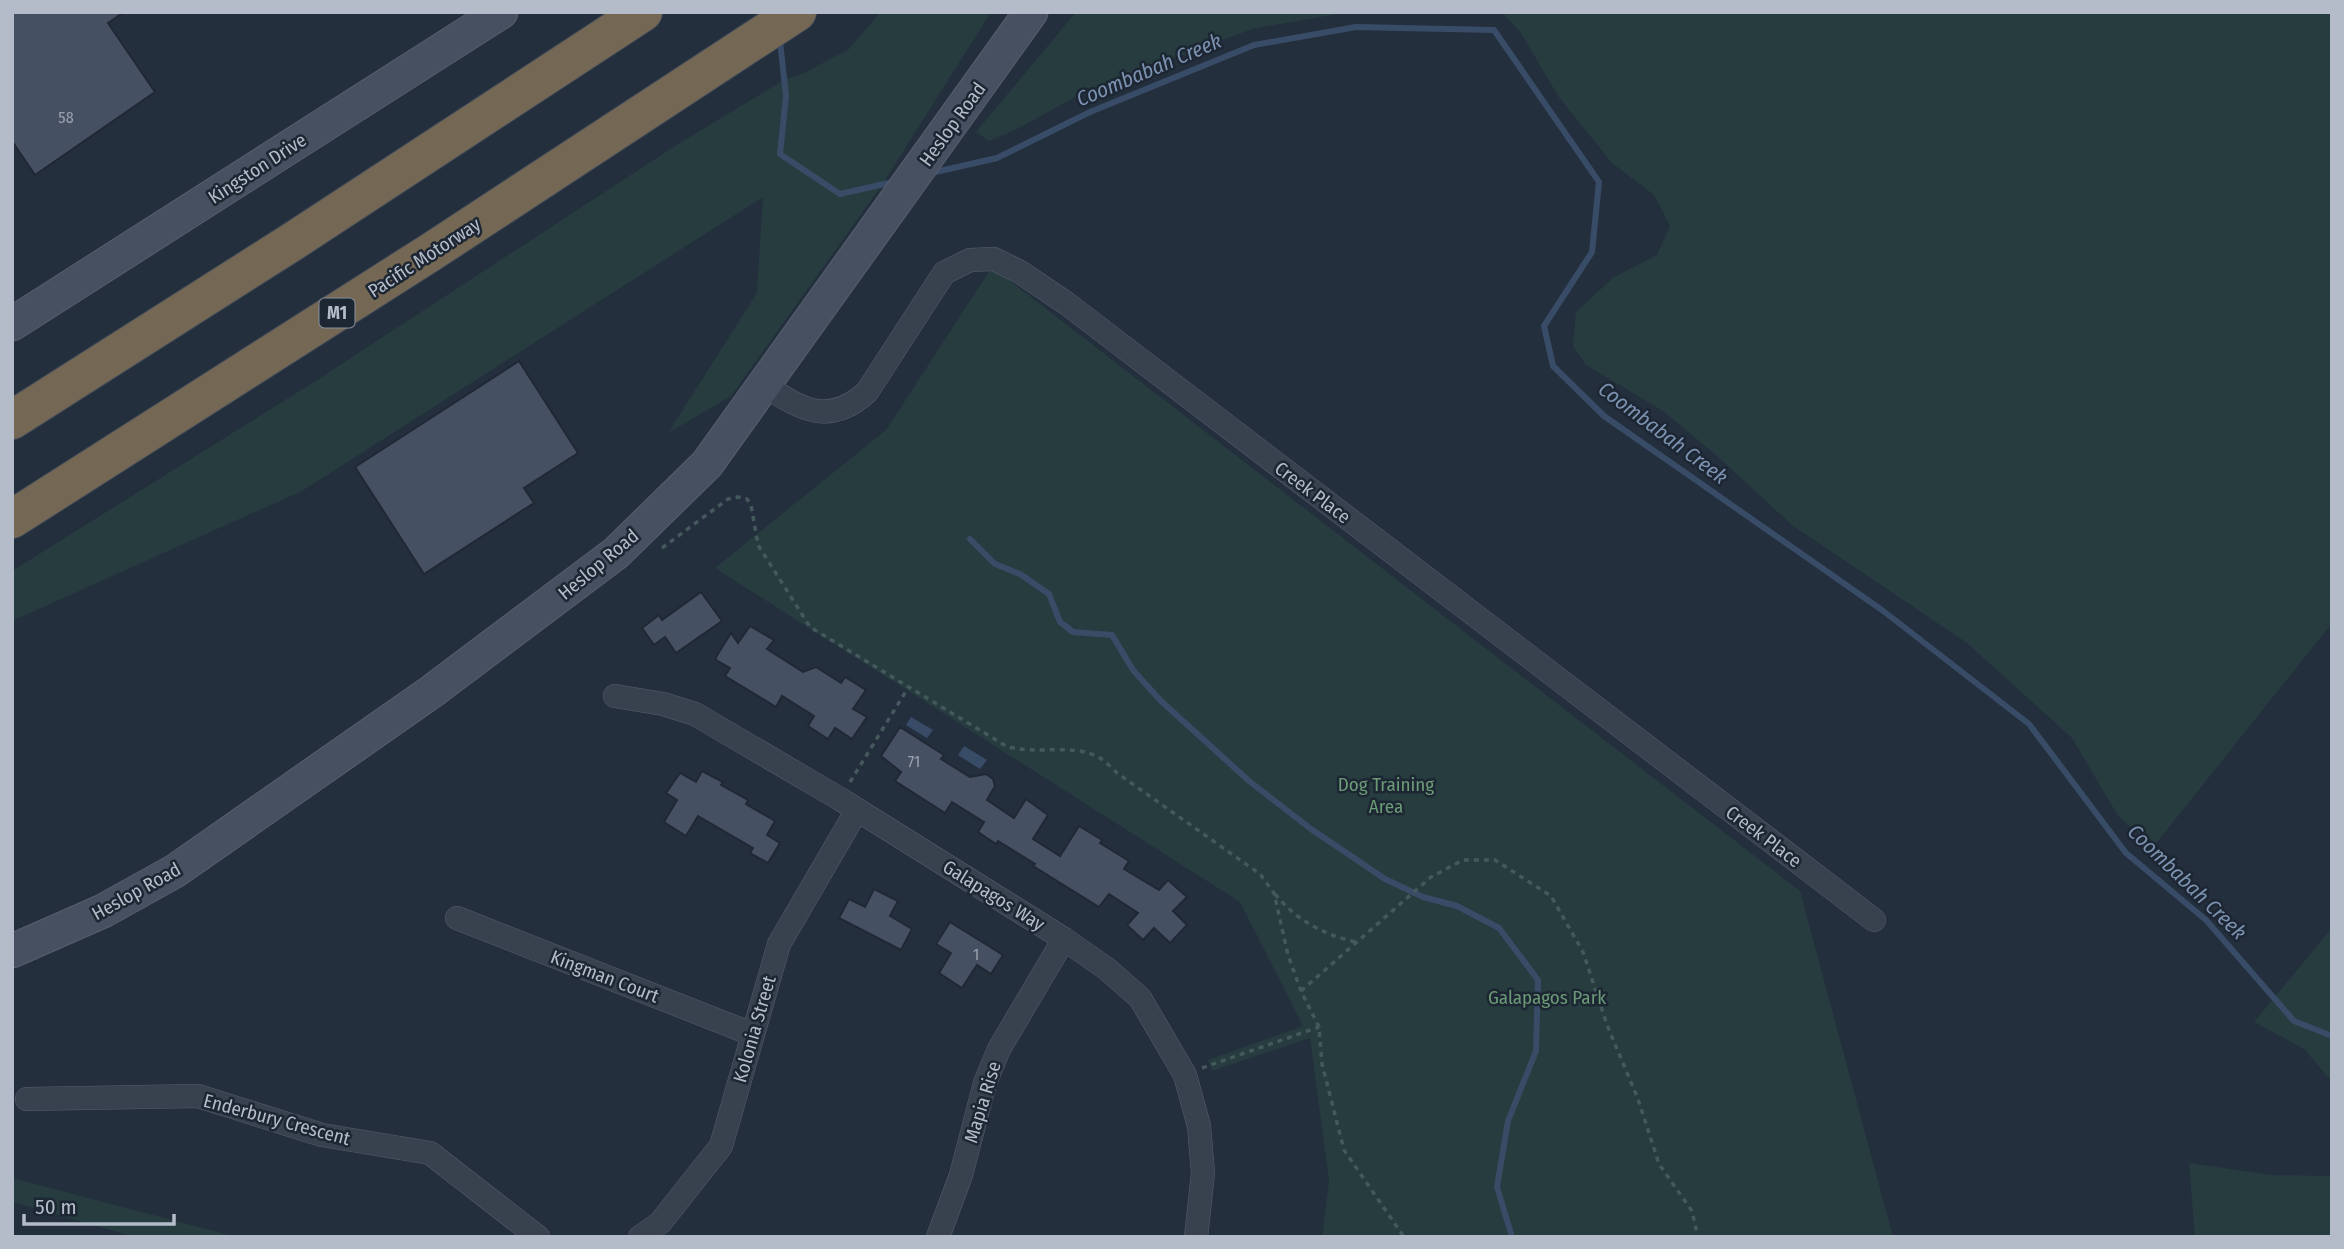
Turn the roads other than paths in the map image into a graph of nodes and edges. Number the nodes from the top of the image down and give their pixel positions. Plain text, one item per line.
1 (501, 12) edge
2 (797, 12) edge
3 (1031, 12) edge
4 (637, 16) edge
5 (17, 311) edge
6 (765, 386) junction
7 (12, 420) edge
8 (12, 519) edge
9 (614, 696) dead end
10 (848, 805) junction
11 (457, 918) dead end
12 (1874, 920) dead end
13 (1064, 939) junction
14 (12, 951) edge
15 (752, 1034) junction
16 (27, 1099) dead end
17 (538, 1237) edge
18 (640, 1237) edge
19 (938, 1237) edge
20 (1196, 1237) edge

1 - 5 street, Kingston Drive
2 - 8 highway, Pacific Motorway / M1
3 - 6 street, Heslop Road
4 - 7 highway
6 - 12 street, Creek Place
6 - 14 street, Heslop Road
9 - 10 street, Galapagos Way
10 - 13 street, Galapagos Way
10 - 15 street, Kolonia Street
11 - 15 street, Kingman Court
13 - 19 street, Mapia Rise
13 - 20 street, Galapagos Way
15 - 18 street, Kolonia Street
16 - 17 street, Enderbury Crescent

